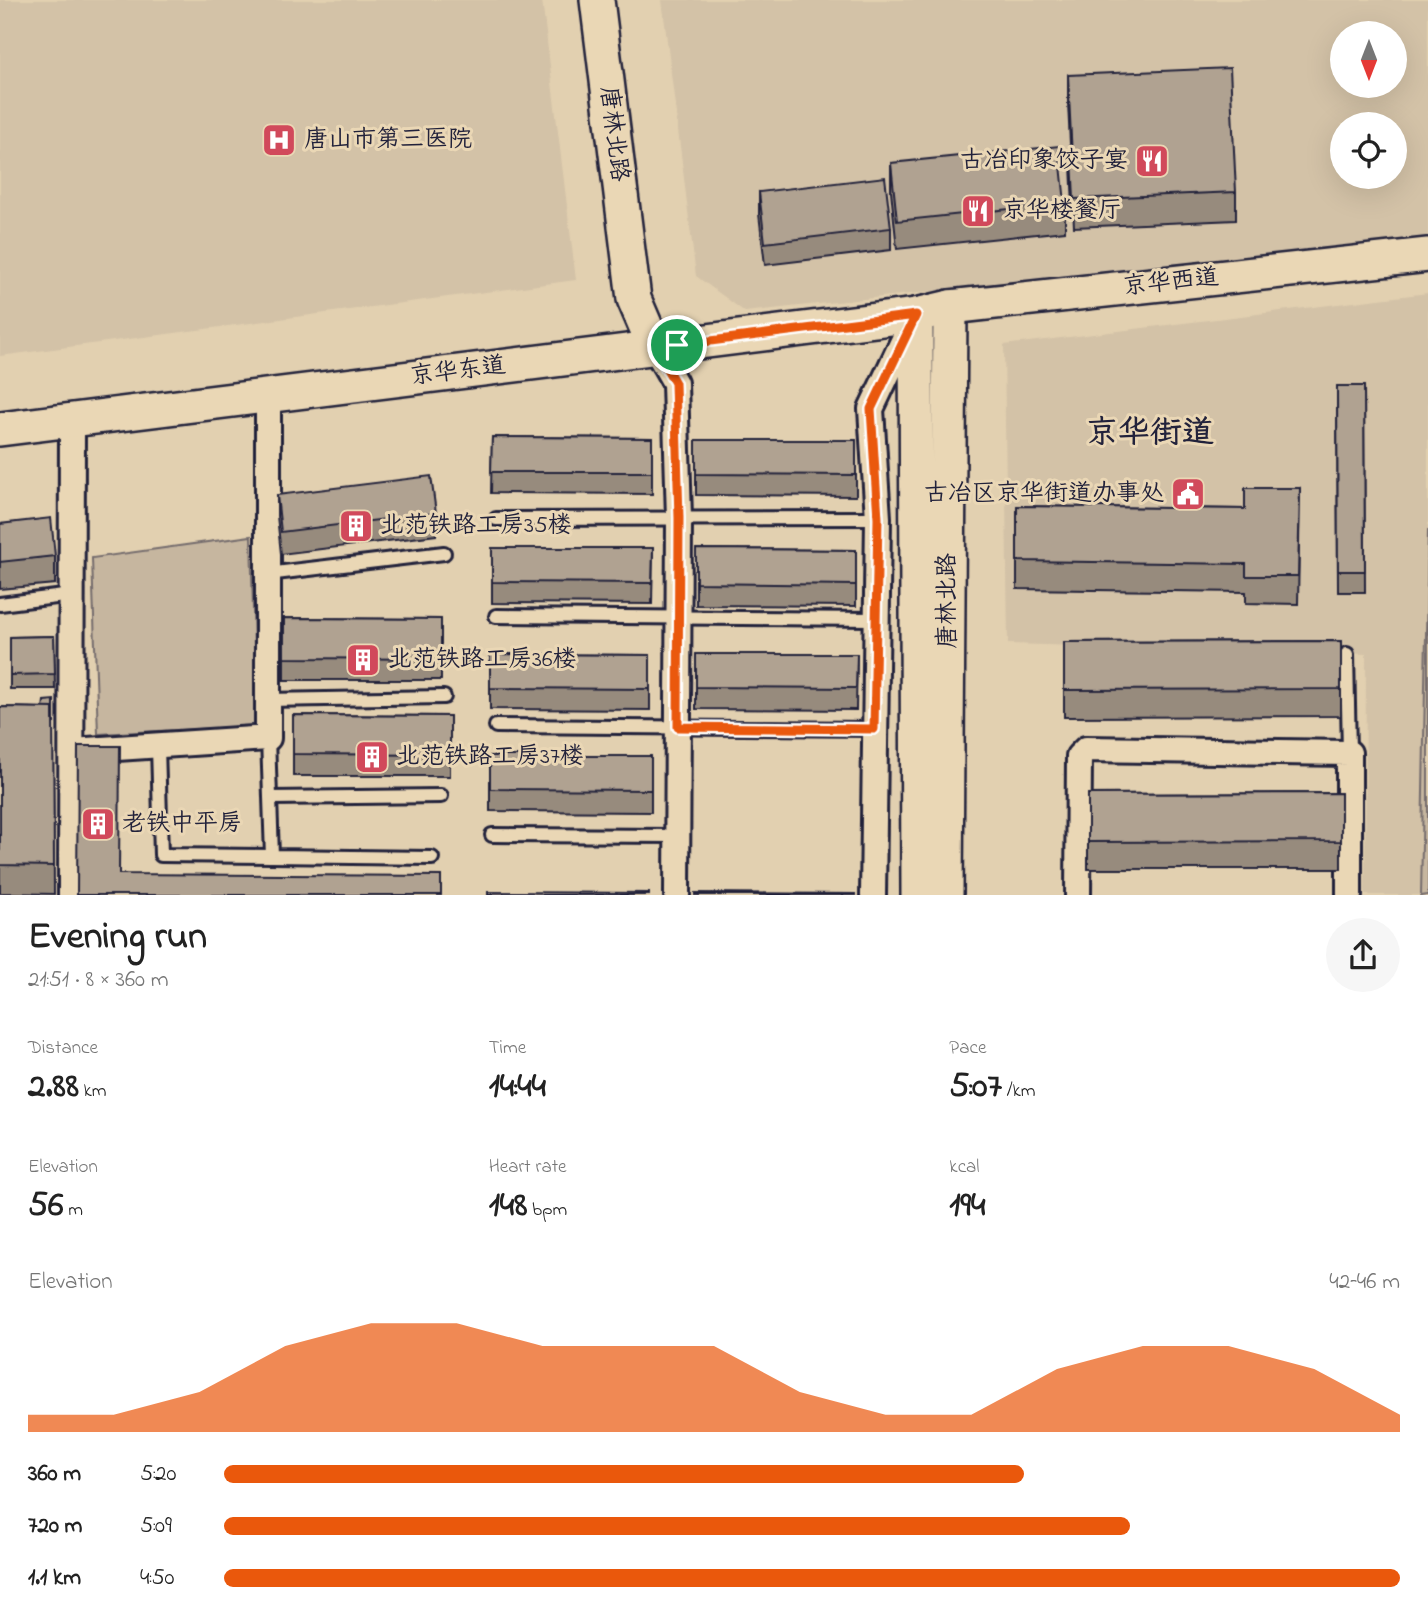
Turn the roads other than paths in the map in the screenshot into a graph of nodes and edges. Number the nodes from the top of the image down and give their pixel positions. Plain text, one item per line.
1 (597, 0) edge
2 (615, 0) edge
3 (1428, 255) edge
4 (950, 307) junction
5 (916, 315) junction
6 (666, 346) junction
7 (268, 394) junction
8 (72, 421) junction
9 (0, 429) edge
10 (679, 518) junction
11 (878, 518) junction
12 (496, 519) dead end
13 (444, 553) dead end
14 (267, 574) junction
15 (72, 596) junction
16 (0, 604) edge
17 (496, 617) dead end
18 (678, 618) junction
19 (875, 619) junction
20 (1347, 654) dead end
21 (444, 697) dead end
22 (266, 700) junction
23 (496, 726) dead end
24 (678, 727) junction
25 (874, 729) junction
26 (268, 738) junction
27 (158, 746) junction
28 (72, 751) junction
29 (1349, 753) junction
30 (441, 796) dead end
31 (271, 798) junction
32 (492, 835) dead end
33 (677, 836) junction
34 (272, 856) junction
35 (432, 858) dead end
36 (71, 895) edge
37 (677, 895) edge
38 (873, 895) edge
39 (918, 895) edge
40 (946, 895) edge
41 (1078, 895) edge
42 (1349, 895) edge

1 - 6 main road, 唐林北路
2 - 6 main road, 唐林北路
3 - 4 main road, 京华西道
4 - 5 main road, 京华西道
4 - 40 main road, 唐林北路
5 - 6 main road, 京华东道
5 - 11 street
5 - 39 main road, 唐林北路
6 - 7 main road, 京华东道
6 - 10 street
7 - 8 main road, 京华东道
7 - 14 street
8 - 9 main road, 京华东道
8 - 15 street
10 - 11 lane
10 - 12 lane
10 - 18 street
11 - 19 street
13 - 14 lane
14 - 22 street
15 - 16 lane
15 - 28 street
17 - 18 lane
18 - 19 lane
18 - 24 street
19 - 25 street
20 - 29 lane
21 - 22 lane
22 - 26 street
23 - 24 lane
24 - 25 lane
24 - 33 street
25 - 38 street
26 - 27 street
26 - 31 lane
27 - 28 street
27 - 34 lane
28 - 36 street
29 - 41 street
29 - 42 street
30 - 31 lane
31 - 34 lane
32 - 33 lane
33 - 37 street
34 - 35 lane

